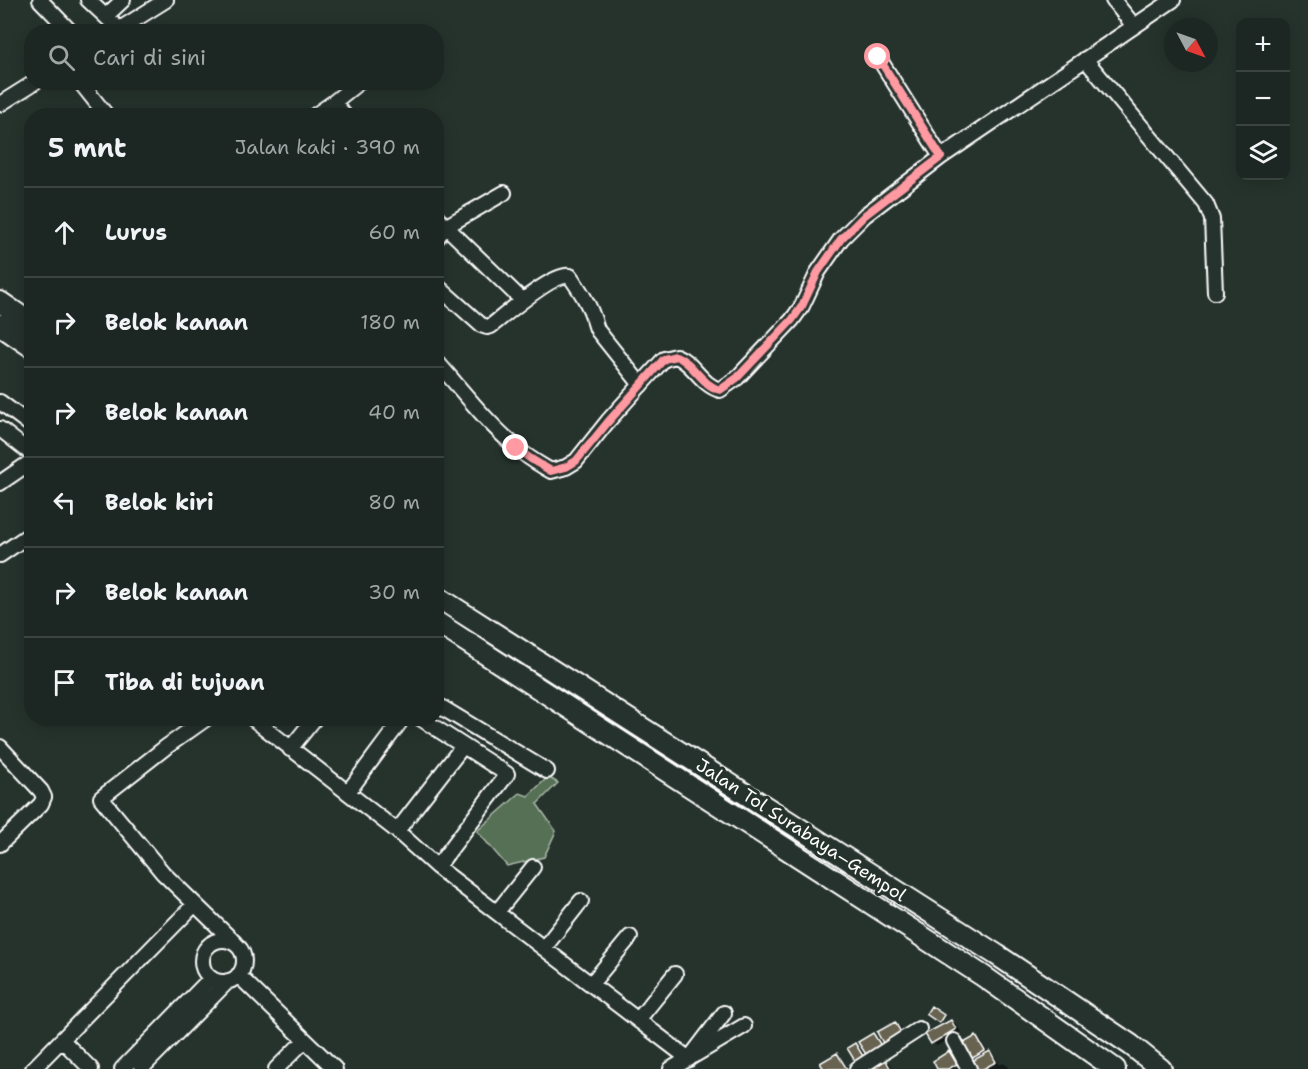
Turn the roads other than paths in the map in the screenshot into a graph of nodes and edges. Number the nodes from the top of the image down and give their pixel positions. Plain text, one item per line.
1 (40, 0) edge
2 (88, 0) edge
3 (123, 0) edge
4 (166, 0) edge
5 (1113, 0) edge
6 (1173, 0) edge
7 (106, 16) junction
8 (63, 24) edge
9 (112, 24) edge
10 (127, 24) edge
11 (1134, 26) junction
12 (878, 57) dead end
13 (1085, 59) junction
14 (24, 89) edge
15 (86, 90) edge
16 (349, 90) edge
17 (334, 102) junction
18 (0, 104) edge
19 (101, 108) edge
20 (325, 108) edge
21 (339, 108) edge
22 (941, 157) junction
23 (504, 193) dead end
24 (444, 221) edge
25 (444, 225) edge
26 (444, 292) edge
27 (1215, 292) dead end
28 (522, 300) junction
29 (0, 302) edge
30 (24, 318) edge
31 (0, 325) edge
32 (24, 342) edge
33 (444, 370) edge
34 (641, 385) junction
35 (0, 402) edge
36 (0, 411) edge
37 (24, 420) edge
38 (0, 429) edge
39 (24, 429) edge
40 (24, 448) edge
41 (24, 466) edge
42 (0, 483) edge
43 (24, 538) edge
44 (0, 555) edge
45 (444, 601) edge
46 (444, 627) edge
47 (444, 709) edge
48 (196, 726) edge
49 (262, 726) edge
50 (309, 726) edge
51 (397, 726) edge
52 (432, 726) edge
53 (463, 746) junction
54 (0, 747) edge
55 (290, 749) junction
56 (547, 771) dead end
57 (348, 792) junction
58 (397, 831) junction
59 (0, 844) edge
60 (437, 867) junction
61 (533, 867) dead end
62 (581, 901) dead end
63 (194, 905) junction
64 (497, 912) junction
65 (630, 937) dead end
66 (235, 944) junction
67 (544, 948) junction
68 (675, 974) dead end
69 (211, 978) junction
70 (233, 978) junction
71 (591, 984) junction
72 (724, 1013) dead end
73 (638, 1020) junction
74 (744, 1026) dead end
75 (920, 1029) dead end
76 (62, 1040) junction
77 (305, 1040) junction
78 (954, 1041) dead end
79 (689, 1059) junction
80 (33, 1069) edge
81 (91, 1069) edge
82 (123, 1069) edge
83 (141, 1069) edge
84 (276, 1069) edge
85 (335, 1069) edge
86 (671, 1069) edge
87 (857, 1069) edge
88 (969, 1069) edge
89 (1115, 1069) edge
90 (1161, 1069) edge

1 - 8 street
2 - 7 street
3 - 7 street
4 - 10 street
5 - 11 street
6 - 11 street
7 - 9 street
11 - 13 street
12 - 22 street
13 - 22 street
13 - 27 street
14 - 18 street
15 - 19 street
16 - 17 street
17 - 20 street
17 - 21 street
22 - 34 street
23 - 24 street
25 - 28 street
26 - 28 street
28 - 34 street
29 - 30 highway
31 - 32 highway
33 - 34 street
35 - 37 street
36 - 39 street
38 - 40 street
41 - 42 street
43 - 44 street
45 - 90 highway, Jalan Tol Surabaya–Gempol
46 - 89 highway, Jalan Tol Surabaya–Gempol
47 - 56 street
48 - 63 street
49 - 55 street
50 - 55 street
51 - 57 street
52 - 53 street
53 - 58 street
53 - 60 street
54 - 59 street
55 - 57 street
57 - 58 street
58 - 60 street
60 - 64 street
61 - 64 street
62 - 67 street
63 - 66 street
63 - 76 street
64 - 67 street
65 - 71 street
66 - 69 street
66 - 70 street
67 - 71 street
68 - 73 street
69 - 70 street
69 - 82 street
70 - 77 street
70 - 83 street
71 - 73 street
72 - 79 street
73 - 79 street
74 - 79 street
75 - 87 street
76 - 80 street
76 - 81 street
77 - 84 street
77 - 85 street
78 - 88 street
79 - 86 street

